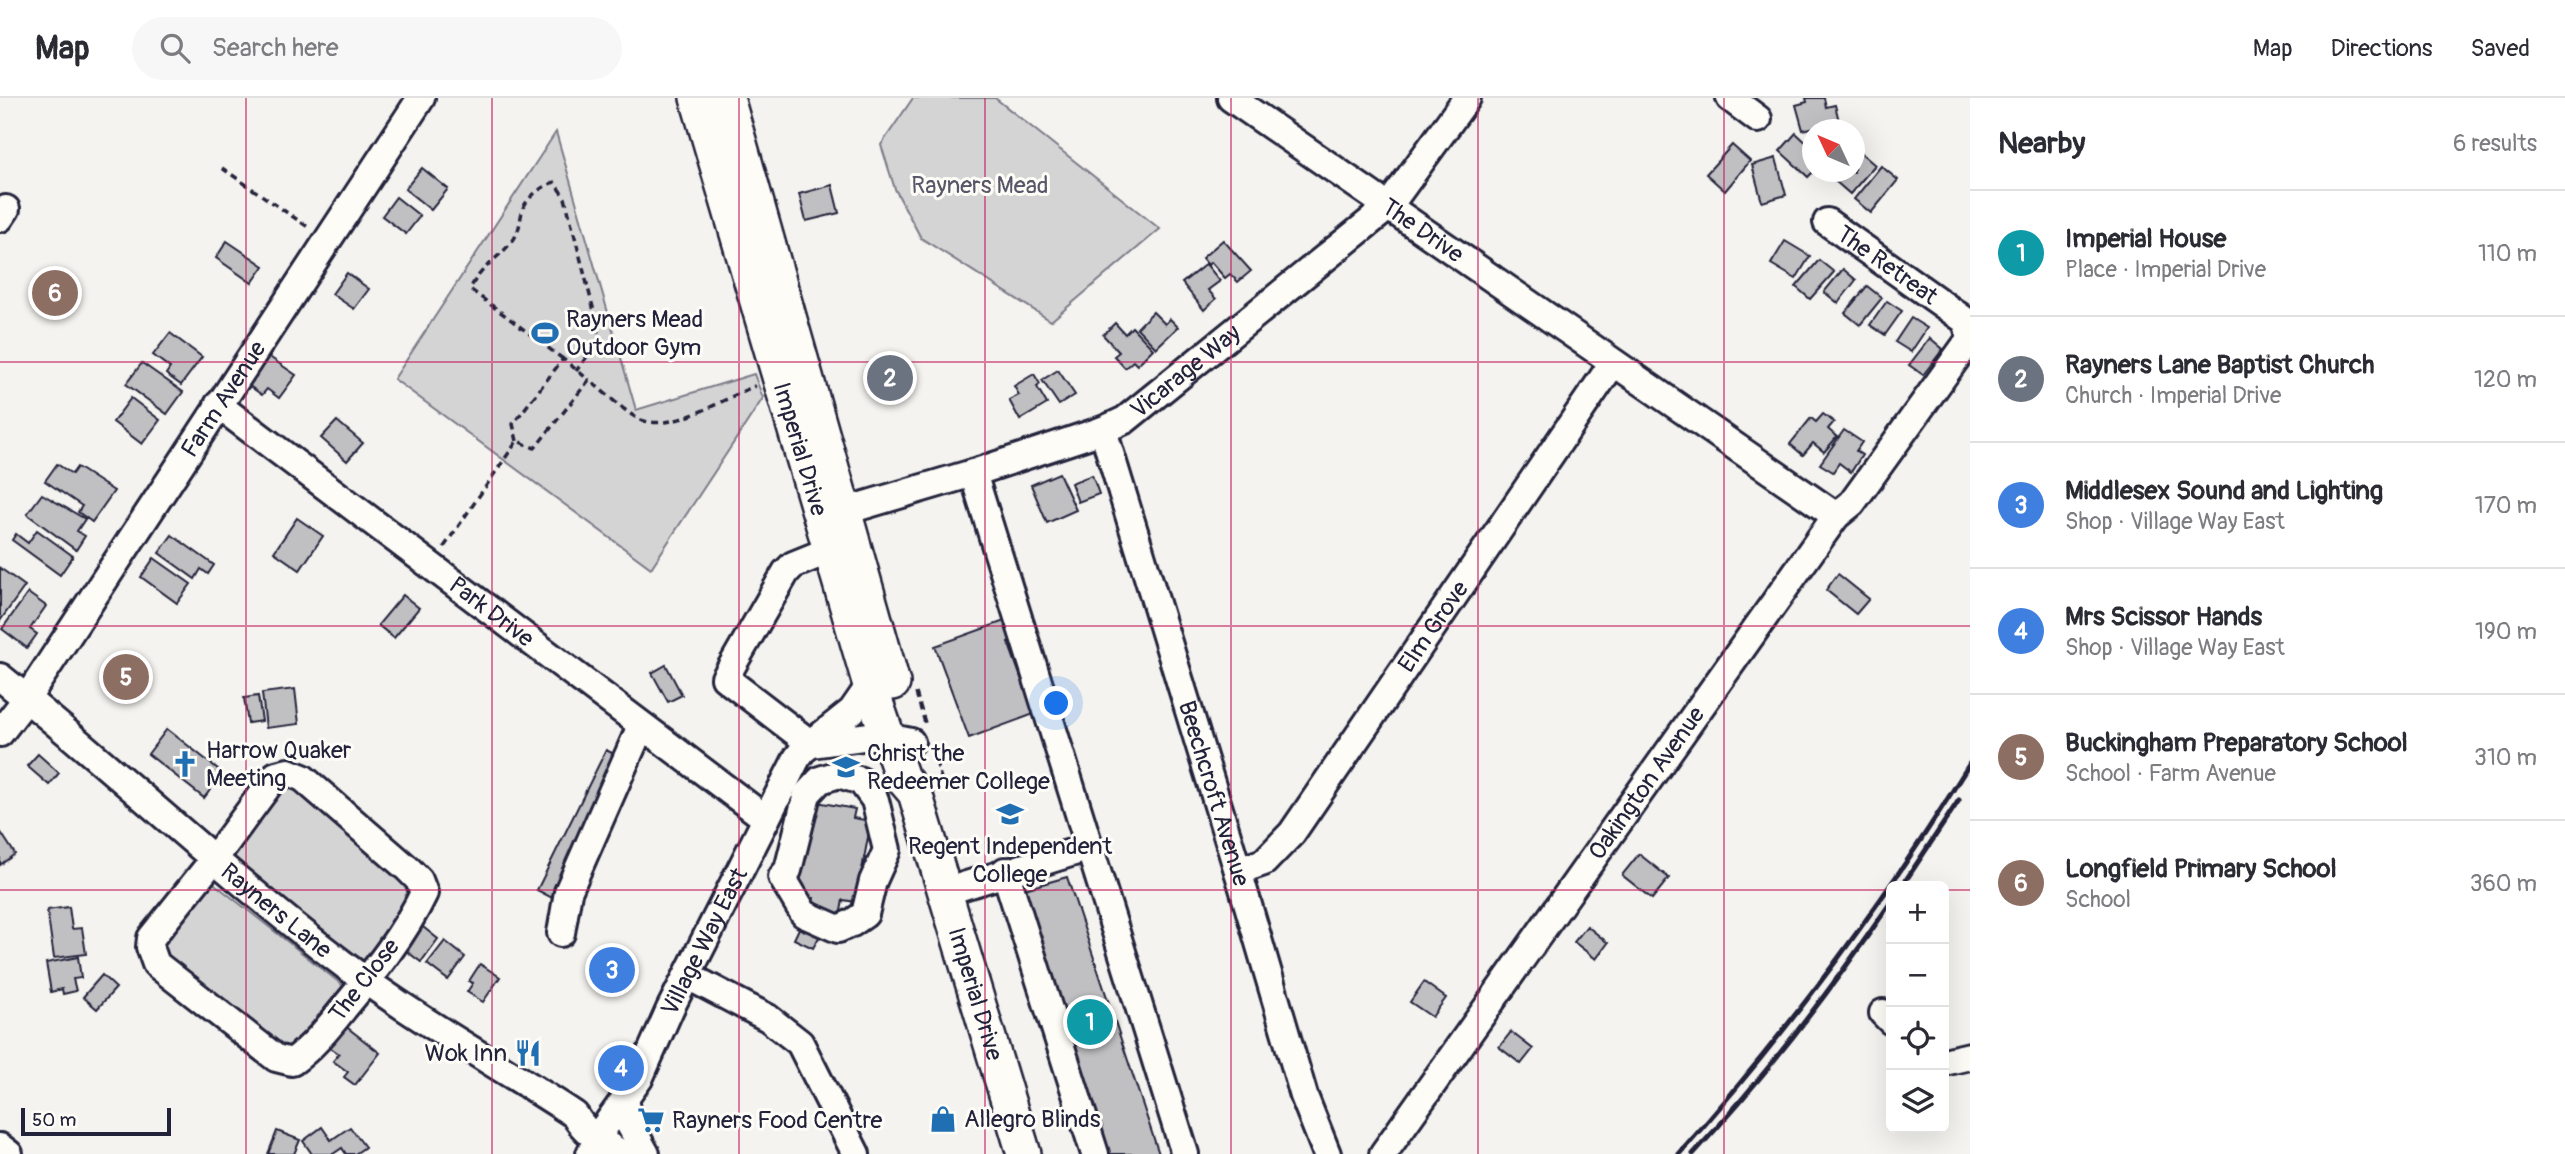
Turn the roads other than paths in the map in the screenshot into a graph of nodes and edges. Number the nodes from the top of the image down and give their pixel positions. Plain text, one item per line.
1 (421, 98) edge
2 (697, 98) edge
3 (727, 98) edge
4 (1231, 98) edge
5 (1467, 98) edge
6 (1730, 98) edge
7 (1758, 119) dead end
8 (1388, 207) junction
9 (1827, 222) dead end
10 (1970, 338) edge
11 (1613, 363) junction
12 (219, 405) junction
13 (1915, 416) joint
14 (1104, 430) junction
15 (973, 473) junction
16 (834, 515) junction
17 (1836, 516) junction
18 (830, 550) junction
19 (0, 677) edge
20 (870, 685) junction
21 (27, 698) junction
22 (641, 726) junction
23 (0, 733) edge
24 (899, 739) junction
25 (811, 744) junction
26 (767, 817) junction
27 (1090, 847) junction
28 (214, 859) junction
29 (742, 867) junction
30 (1005, 871) junction
31 (1238, 871) junction
32 (782, 877) junction
33 (944, 892) junction
34 (561, 933) dead end
35 (688, 976) junction
36 (368, 982) junction
37 (1970, 1056) edge
38 (1949, 1061) edge
39 (619, 1106) junction
40 (575, 1115) junction
41 (0, 1147) edge
42 (594, 1147) edge
43 (9, 1154) edge
44 (622, 1154) edge
45 (646, 1154) edge
46 (856, 1154) edge
47 (1024, 1154) edge
48 (1095, 1154) edge
49 (1185, 1154) edge
50 (1327, 1154) edge
51 (1383, 1154) edge

1 - 12 street, Farm Avenue
2 - 16 main road, Imperial Drive
3 - 16 main road, Imperial Drive
4 - 8 street, The Drive
5 - 8 street, Vicarage Way
6 - 7 street
8 - 11 street, The Drive
8 - 14 street, Vicarage Way
9 - 10 street, The Retreat
10 - 13 street, The Retreat
11 - 17 street, The Drive
11 - 31 street, Elm Grove
12 - 21 street, Farm Avenue
12 - 22 street, Park Drive
13 - 17 street, Oakington Avenue
14 - 15 street, Vicarage Way
14 - 31 street, Beechcroft Avenue
15 - 16 street, Vicarage Way
15 - 27 street
16 - 18 main road, Imperial Drive
16 - 24 main road, Imperial Drive
17 - 51 street, Oakington Avenue
18 - 20 main road, Imperial Drive
18 - 25 street
19 - 21 street, Rayners Lane
20 - 24 main road, Imperial Drive
20 - 25 street, Village Way East
21 - 23 street, Farm Avenue
21 - 28 street, Rayners Lane
22 - 26 street, Park Drive
22 - 34 street
24 - 25 street
24 - 33 main road, Imperial Drive
25 - 26 street, Village Way East
26 - 29 street, Village Way East
27 - 30 street
27 - 49 street
28 - 36 street, Rayners Lane
28 - 36 street, The Close
28 - 36 street, The Close
29 - 32 street
29 - 35 street, Village Way East
30 - 33 street
30 - 48 street
31 - 50 street, Beechcroft Avenue
32 - 32 street
33 - 47 main road, Imperial Drive
35 - 39 street, Village Way East
35 - 46 street
36 - 40 street, Rayners Lane
37 - 38 street
39 - 40 street
39 - 42 street, Village Way East
39 - 45 street
40 - 42 street, Rayners Lane
41 - 43 street
42 - 44 street, Rayners Lane

